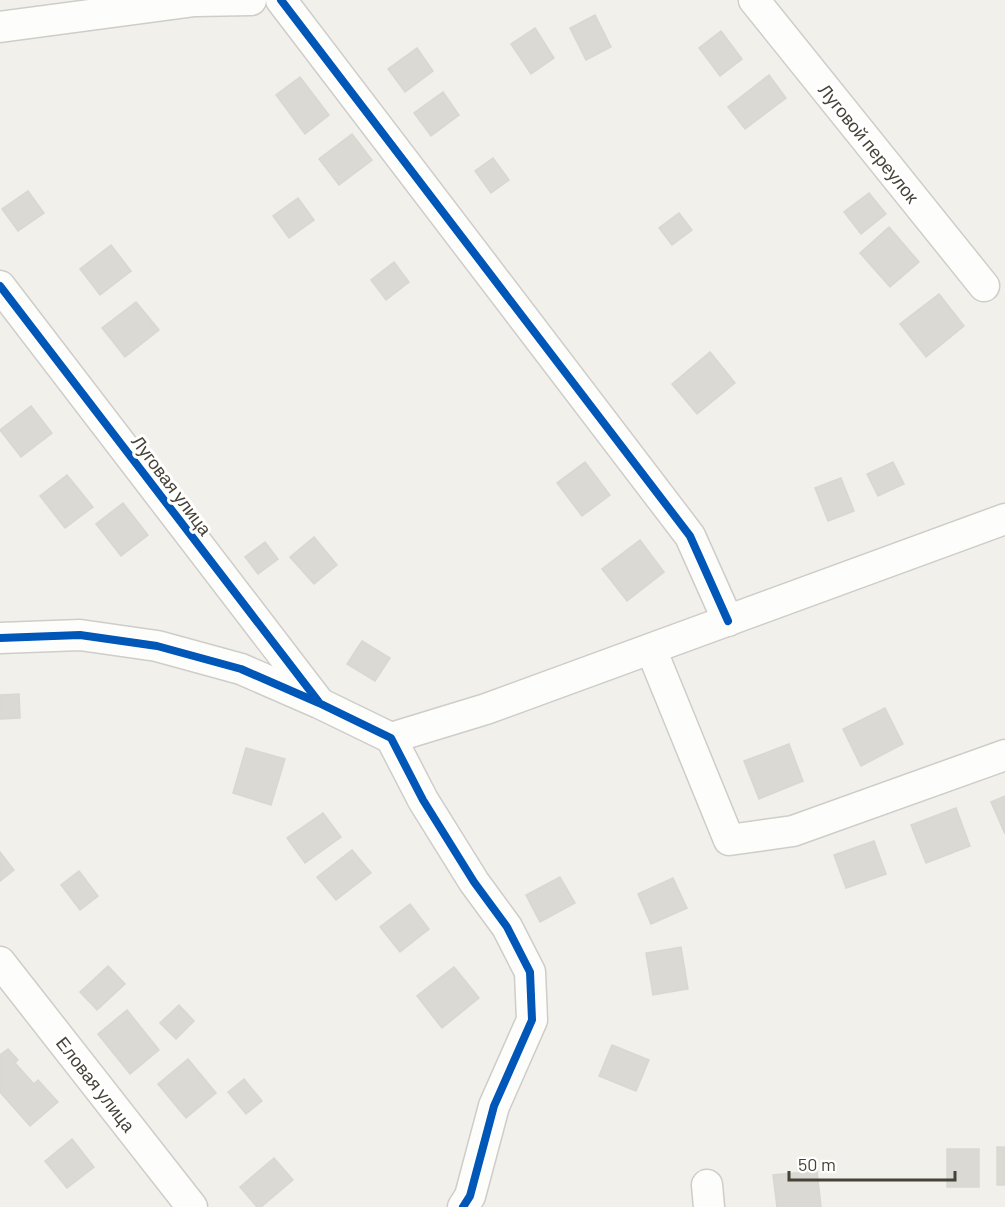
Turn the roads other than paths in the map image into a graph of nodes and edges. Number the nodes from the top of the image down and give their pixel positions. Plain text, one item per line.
1 (251, 0) edge
2 (281, 0) edge
3 (754, 0) edge
4 (0, 27) edge
5 (0, 286) edge
6 (984, 286) dead end
7 (1005, 519) edge
8 (728, 621) junction
9 (0, 638) edge
10 (651, 649) junction
11 (319, 703) junction
12 (391, 738) junction
13 (1005, 755) edge
14 (0, 962) edge
15 (192, 1207) edge
16 (463, 1207) edge

1 - 4 street
2 - 8 street
3 - 6 street, Луговой переулок
5 - 11 street, Луговая улица
7 - 8 street
8 - 10 street
9 - 11 street
10 - 12 street
10 - 13 street
11 - 12 street
12 - 16 street
14 - 15 street, Еловая улица

